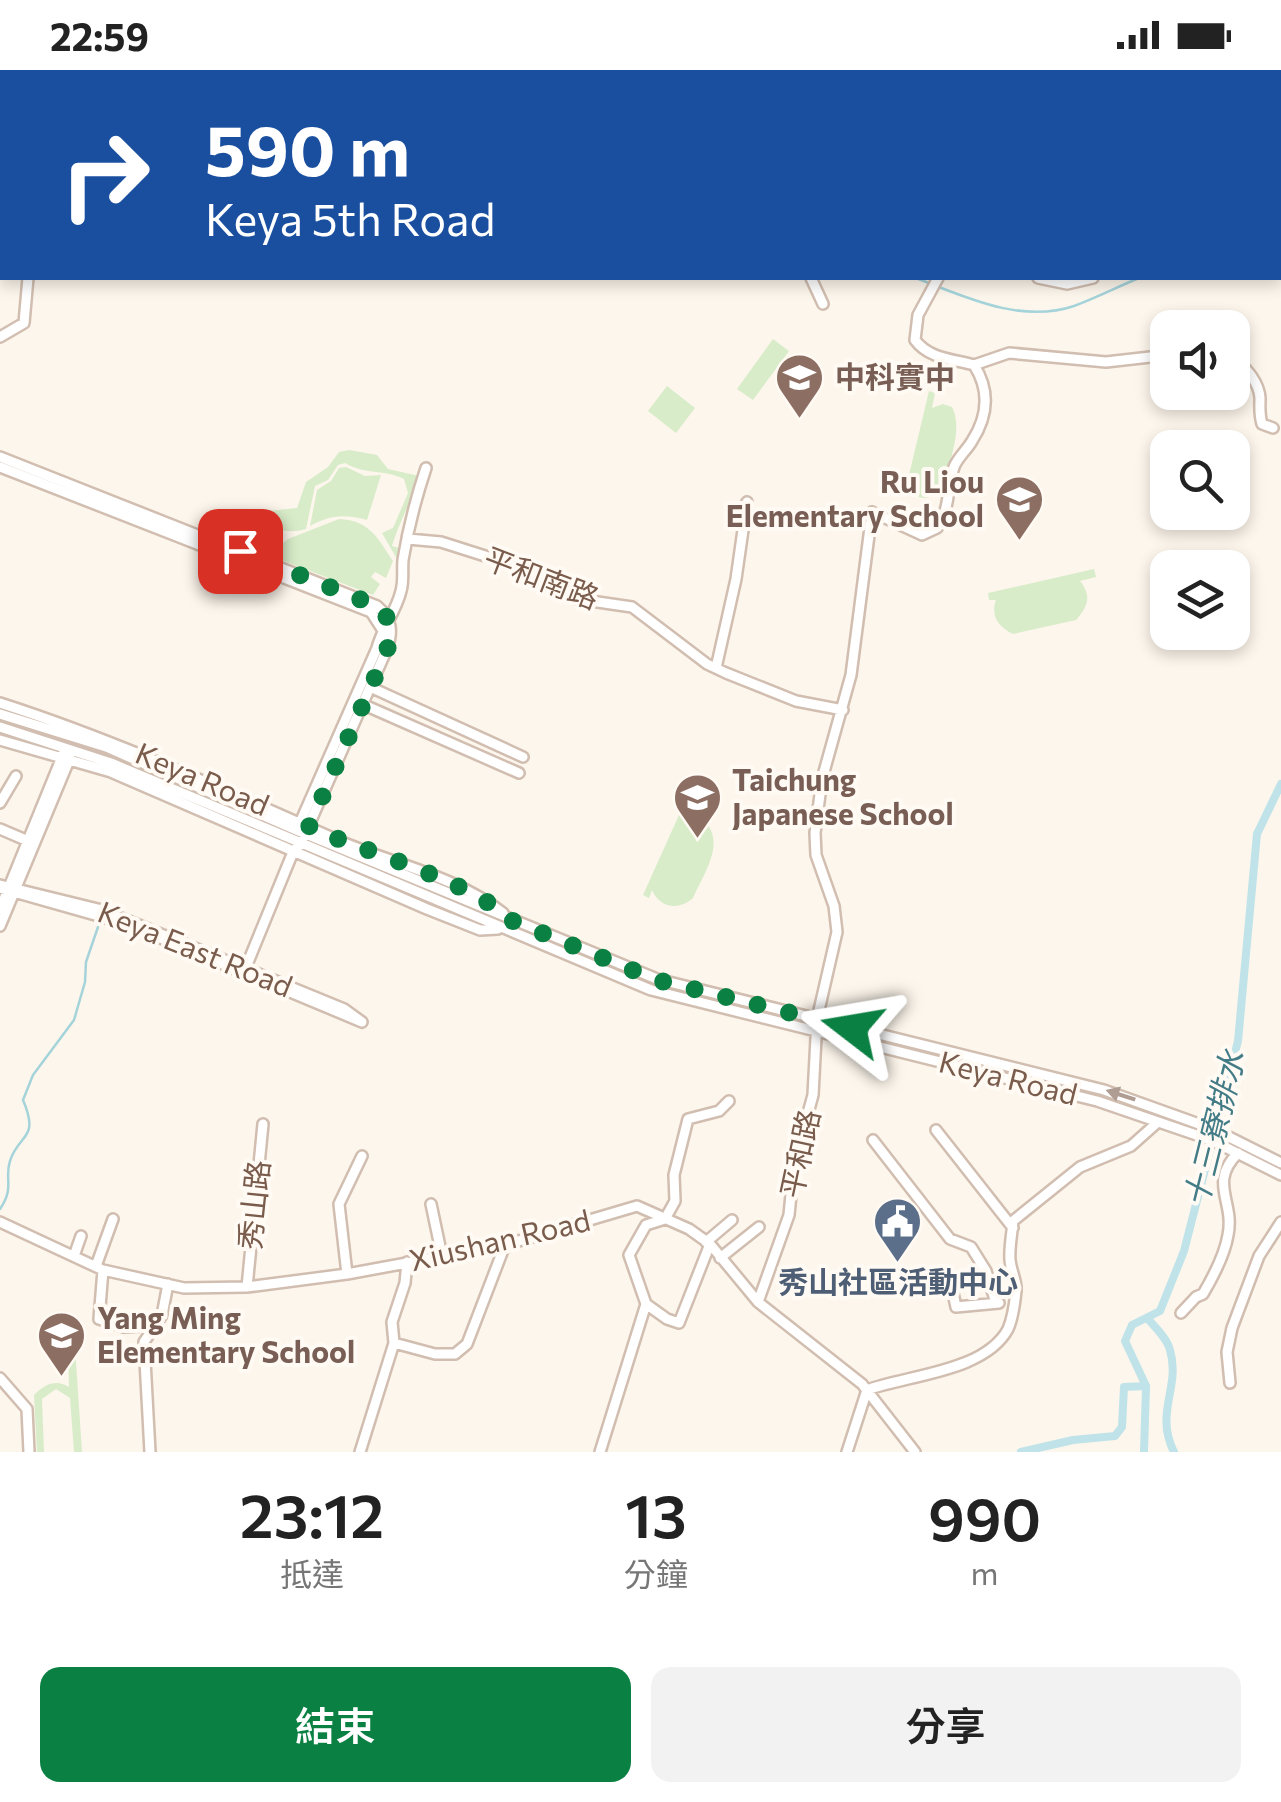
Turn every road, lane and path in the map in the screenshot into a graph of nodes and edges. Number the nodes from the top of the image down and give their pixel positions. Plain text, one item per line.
1 (28, 280) edge
2 (813, 280) edge
3 (1048, 280) edge
4 (1085, 280) edge
5 (935, 283) edge
6 (823, 304) dead end
7 (0, 338) edge
8 (1150, 357) edge
9 (974, 365) junction
10 (1250, 375) edge
11 (1273, 428) dead end
12 (0, 457) edge
13 (0, 467) edge
14 (426, 468) dead end
15 (747, 502) dead end
16 (408, 538) junction
17 (386, 625) junction
18 (716, 668) junction
19 (370, 687) junction
20 (0, 703) edge
21 (362, 704) junction
22 (843, 710) junction
23 (0, 714) edge
24 (0, 727) edge
25 (74, 734) junction
26 (0, 740) edge
27 (67, 754) junction
28 (522, 757) dead end
29 (519, 773) dead end
30 (16, 776) dead end
31 (0, 803) edge
32 (0, 829) edge
33 (301, 833) junction
34 (28, 840) junction
35 (293, 852) junction
36 (8, 889) edge
37 (0, 908) edge
38 (504, 924) junction
39 (0, 926) edge
40 (245, 970) junction
41 (817, 1020) junction
42 (817, 1032) junction
43 (728, 1101) dead end
44 (1158, 1122) junction
45 (263, 1124) dead end
46 (936, 1130) dead end
47 (1212, 1134) junction
48 (873, 1140) dead end
49 (1234, 1146) junction
50 (362, 1156) dead end
51 (1281, 1163) edge
52 (1281, 1176) edge
53 (431, 1204) dead end
54 (113, 1219) dead end
55 (665, 1219) junction
56 (732, 1220) dead end
57 (0, 1222) edge
58 (1281, 1222) edge
59 (760, 1227) dead end
60 (1013, 1228) junction
61 (80, 1236) dead end
62 (708, 1243) junction
63 (504, 1245) junction
64 (74, 1256) junction
65 (442, 1256) junction
66 (720, 1258) junction
67 (407, 1262) junction
68 (100, 1268) junction
69 (348, 1274) junction
70 (949, 1274) dead end
71 (168, 1284) junction
72 (247, 1287) junction
73 (758, 1302) junction
74 (996, 1302) junction
75 (1013, 1303) junction
76 (646, 1304) junction
77 (1181, 1312) dead end
78 (158, 1324) junction
79 (394, 1343) junction
80 (0, 1378) edge
81 (1230, 1383) dead end
82 (867, 1390) junction
83 (30, 1452) edge
84 (150, 1452) edge
85 (360, 1452) edge
86 (600, 1452) edge
87 (847, 1452) edge
88 (915, 1452) edge

1 - 7 street
2 - 6 street
3 - 4 street
5 - 9 street
8 - 9 street
9 - 22 street, 平和路
10 - 11 street
12 - 17 street
13 - 17 street
14 - 16 street
15 - 18 street
16 - 17 street
16 - 18 street, 平和南路
17 - 19 street
17 - 33 street
18 - 22 street, 平和南路
19 - 21 street
19 - 28 street
20 - 25 street, Keya Road
21 - 29 street
21 - 33 street
22 - 41 street, 平和路
23 - 25 street, Keya Road
24 - 27 street, Keya Road
25 - 27 street
25 - 33 street, Keya Road
26 - 27 street, Keya Road
27 - 33 street, Keya Road
27 - 34 street
27 - 35 street, Keya Road
27 - 36 street
30 - 31 street
32 - 34 street
33 - 35 street
33 - 38 street, Keya Road
33 - 38 street, Keya Road
34 - 36 street
35 - 38 street, Keya Road
35 - 40 street
36 - 37 street
36 - 39 street
36 - 40 street
38 - 41 street, Keya Road
38 - 42 street, Keya Road
40 - 40 street, Keya East Road
41 - 42 street, 平和路
47 -> 41 street, Keya Road
42 - 44 street, Keya Road
42 - 73 street, 平和路
43 - 55 street
44 - 47 street, Keya Road
44 - 60 street
45 - 72 street, 秀山路
46 - 60 street
47 - 49 street, Keya Road
48 - 74 street
49 - 51 street, Keya Road
49 - 52 street, Keya Road
49 - 77 street
50 - 69 street
53 - 65 street
54 - 68 street
55 - 62 street, Xiushan Road
55 - 63 street, Xiushan Road
55 - 76 street
56 - 62 street
57 - 64 street, Xiushan Road
58 - 81 street
59 - 66 street
60 - 75 street
61 - 64 street
62 - 66 street, Xiushan Road
62 - 76 street
63 - 65 street, Xiushan Road
63 - 79 street
64 - 68 street, Xiushan Road
65 - 67 street, Xiushan Road
66 - 73 street, Xiushan Road
67 - 69 street, Xiushan Road
67 - 79 street
68 - 71 street, Xiushan Road
68 - 78 street
69 - 72 street, Xiushan Road
70 - 74 street
71 - 72 street, Xiushan Road
71 - 78 street
73 - 82 street, Xiushan Road
74 - 75 street
75 - 82 street
76 - 86 street
78 - 84 street
79 - 85 street
80 - 83 street
82 - 87 street
82 - 88 street, Xiushan Road

